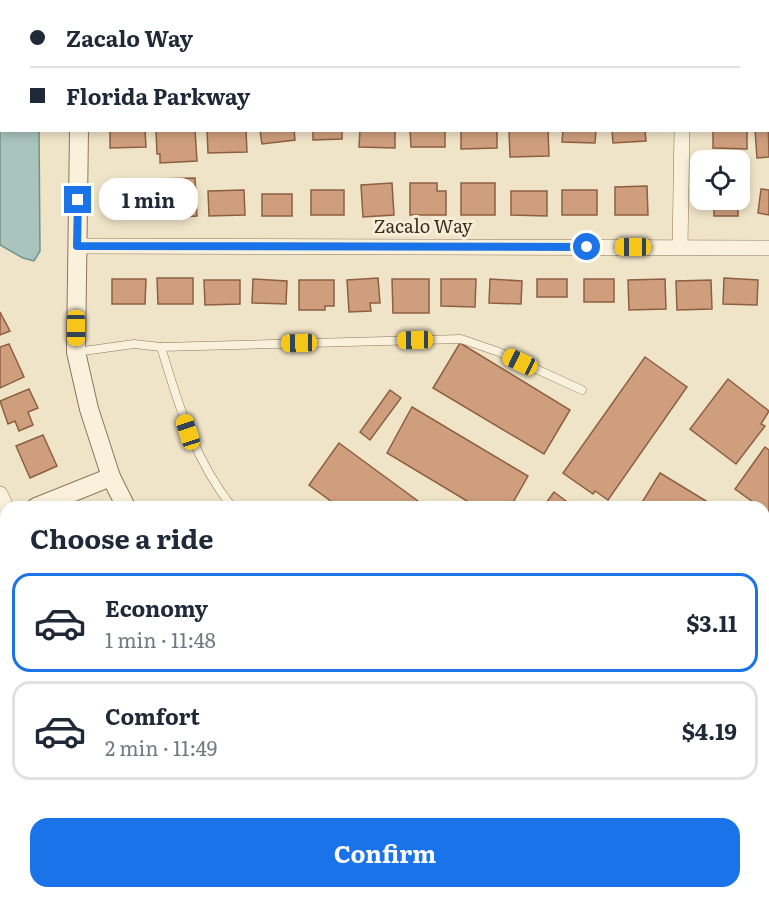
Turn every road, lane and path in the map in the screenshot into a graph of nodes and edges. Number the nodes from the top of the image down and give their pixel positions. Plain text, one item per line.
1 (79, 132) edge
2 (682, 132) edge
3 (77, 246) junction
4 (680, 247) junction
5 (769, 248) edge
6 (160, 347) junction
7 (76, 351) junction
8 (582, 390) dead end
9 (111, 477) junction
10 (51, 501) edge
11 (123, 501) edge
12 (228, 501) edge

1 - 3 street
2 - 4 street
3 - 4 street, Zacalo Way
3 - 7 street
4 - 5 street, Zacalo Way
6 - 7 lane
6 - 8 lane
6 - 12 lane
7 - 9 street
9 - 10 street
9 - 11 street

